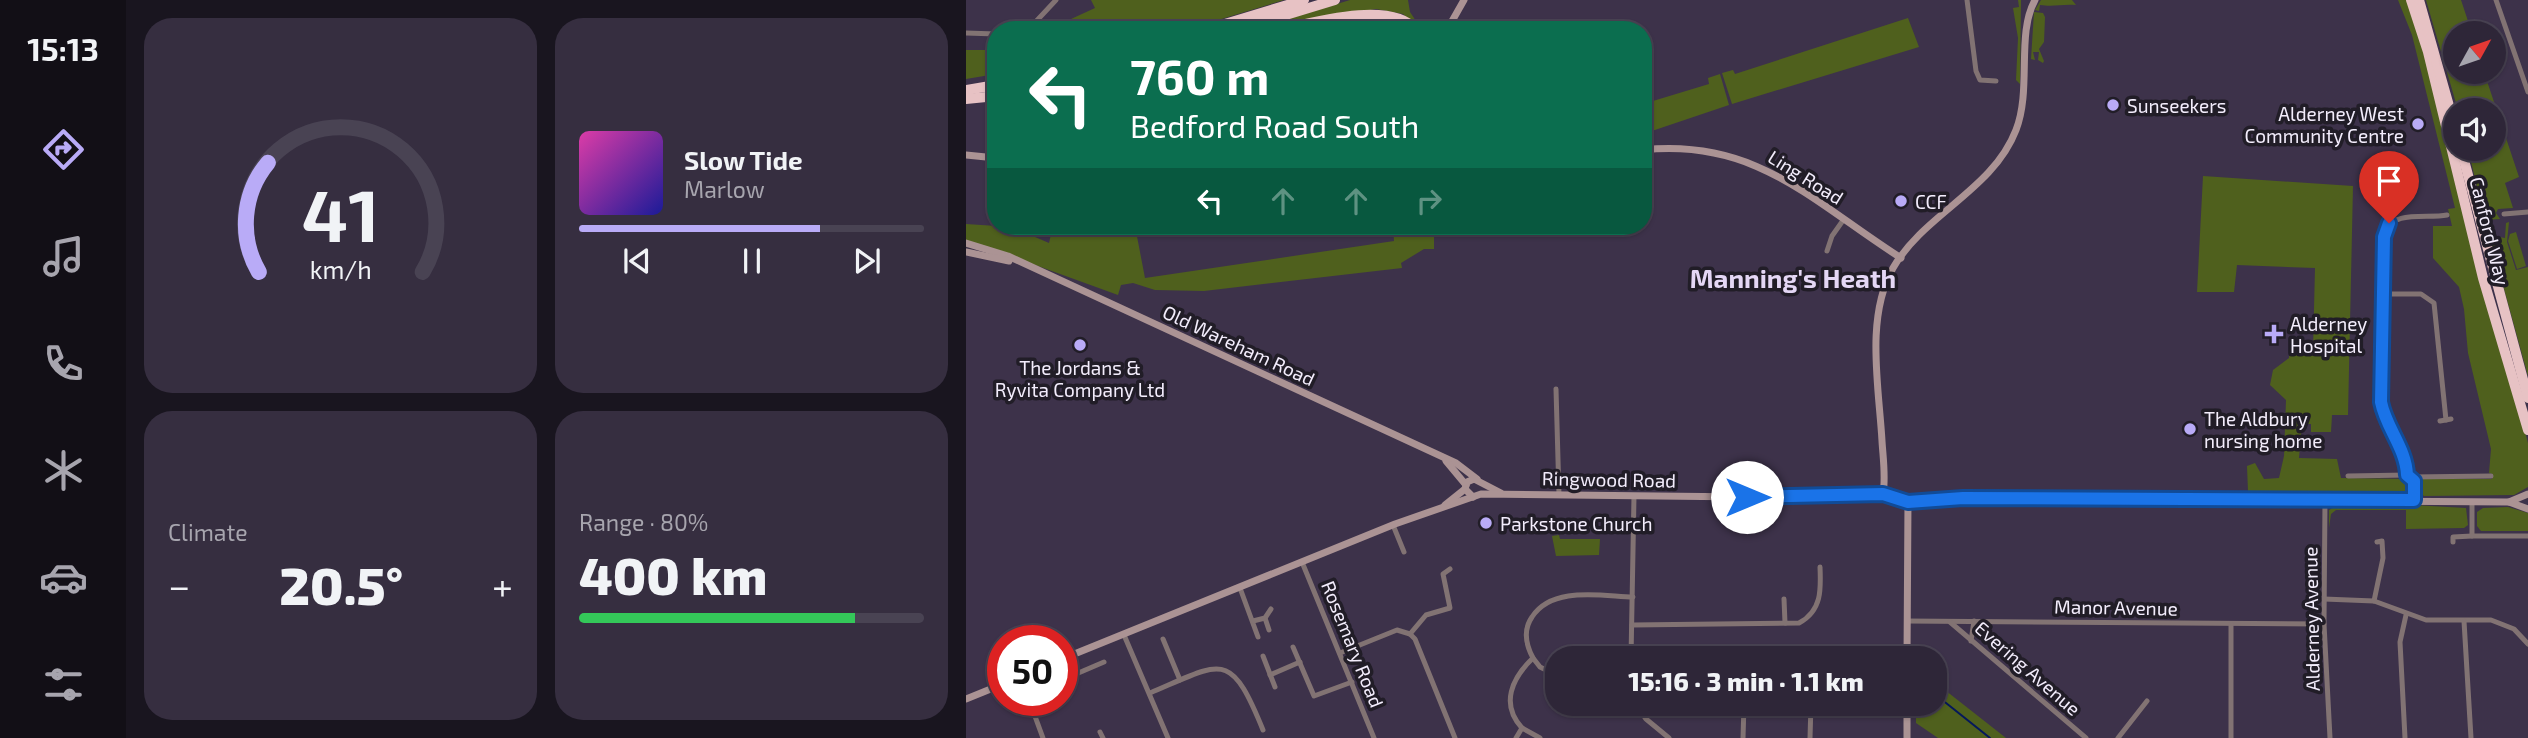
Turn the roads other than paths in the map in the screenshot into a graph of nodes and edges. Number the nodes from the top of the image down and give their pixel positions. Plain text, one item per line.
1 (1056, 0) edge
2 (1304, 0) edge
3 (1335, 0) edge
4 (1464, 0) edge
5 (1967, 0) edge
6 (2035, 0) edge
7 (2411, 0) edge
8 (2419, 0) edge
9 (2496, 0) edge
10 (1036, 21) edge
11 (1235, 21) edge
12 (1266, 21) edge
13 (1327, 21) edge
14 (1406, 21) edge
15 (1452, 21) edge
16 (966, 33) edge
17 (987, 34) edge
18 (1996, 81) dead end
19 (987, 86) edge
20 (966, 90) edge
21 (2528, 92) edge
22 (987, 97) edge
23 (2447, 98) edge
24 (966, 99) edge
25 (1652, 150) edge
26 (966, 155) edge
27 (987, 157) edge
28 (2464, 161) edge
29 (2528, 212) edge
30 (2504, 214) dead end
31 (2446, 215) dead end
32 (1844, 219) junction
33 (966, 243) edge
34 (1827, 251) dead end
35 (966, 252) edge
36 (1901, 258) junction
37 (1020, 262) junction
38 (2383, 294) junction
39 (1556, 389) dead end
40 (2528, 398) edge
41 (2445, 420) dead end
42 (2528, 430) edge
43 (1443, 458) junction
44 (2348, 476) dead end
45 (2409, 476) junction
46 (2491, 476) dead end
47 (1479, 480) junction
48 (1465, 487) junction
49 (1505, 494) junction
50 (1883, 494) junction
51 (2528, 494) edge
52 (1559, 495) junction
53 (1477, 496) junction
54 (1634, 496) junction
55 (2325, 500) junction
56 (2414, 500) junction
57 (1908, 502) junction
58 (2472, 502) junction
59 (2508, 502) junction
60 (1445, 505) junction
61 (2528, 509) edge
62 (1393, 525) junction
63 (2472, 536) junction
64 (2528, 536) edge
65 (2453, 539) dead end
66 (2377, 542) dead end
67 (1404, 552) dead end
68 (1302, 562) junction
69 (1820, 567) dead end
70 (1450, 569) dead end
71 (1240, 588) junction
72 (1633, 597) junction
73 (1784, 599) dead end
74 (2324, 599) junction
75 (2374, 601) junction
76 (1271, 609) dead end
77 (2406, 615) junction
78 (1265, 618) junction
79 (1253, 621) junction
80 (1907, 621) junction
81 (1950, 621) junction
82 (1974, 621) junction
83 (2464, 621) junction
84 (1785, 623) junction
85 (2231, 624) junction
86 (2324, 624) junction
87 (1632, 625) junction
88 (1269, 630) dead end
89 (1410, 634) junction
90 (1124, 635) junction
91 (1258, 637) dead end
92 (1163, 639) dead end
93 (2527, 639) edge
94 (1971, 641) junction
95 (1632, 646) edge
96 (1907, 646) edge
97 (1293, 647) dead end
98 (1078, 653) edge
99 (1340, 653) junction
100 (1262, 656) dead end
101 (1533, 658) junction
102 (1104, 662) dead end
103 (1300, 662) junction
104 (1545, 670) edge
105 (1078, 673) edge
106 (1270, 675) junction
107 (1180, 680) junction
108 (1352, 682) junction
109 (1275, 687) dead end
110 (987, 690) edge
111 (1150, 693) junction
112 (1314, 696) junction
113 (966, 699) edge
114 (2147, 701) dead end
115 (1317, 705) dead end
116 (1035, 716) edge
117 (1644, 716) edge
118 (1744, 716) edge
119 (1811, 716) edge
120 (1907, 716) edge
121 (1522, 728) junction
122 (1263, 730) dead end
123 (1043, 738) edge
124 (1168, 738) edge
125 (1374, 738) edge
126 (1455, 738) edge
127 (1516, 738) edge
128 (1540, 738) edge
129 (1669, 738) edge
130 (1744, 738) edge
131 (1810, 738) edge
132 (1907, 738) edge
133 (2085, 738) edge
134 (2118, 738) edge
135 (2231, 738) edge
136 (2330, 738) edge
137 (2405, 738) edge
138 (2471, 738) edge

1 - 10 street
2 - 11 highway
3 - 12 highway
4 - 15 street
5 - 18 street
6 - 36 street
7 - 42 highway, Canford Way
8 - 23 highway
9 - 21 street
13 - 14 highway
16 - 17 street
19 - 20 highway
22 - 24 highway
25 - 32 street, Ling Road
26 - 27 street
28 - 40 highway, Canford Way
29 - 30 street
31 - 38 street
32 - 34 street
32 - 36 street, Ling Road
33 - 37 street, Old Wareham Road
35 - 37 street, Old Wareham Road
36 - 50 street
37 - 43 street, Old Wareham Road
38 - 41 street
38 - 45 street
39 - 52 street
43 - 47 street, Old Wareham Road
43 - 48 street, Old Wareham Road
44 - 45 street
45 - 46 street
45 - 56 street
47 - 48 street, Ringwood Road
47 - 49 street, Ringwood Road
47 - 53 street
48 - 53 street, Old Wareham Road
48 - 60 street, Ringwood Road
49 - 52 street, Ringwood Road
49 - 53 street, Ringwood Road
50 - 54 street, Ringwood Road
50 - 57 street, Ringwood Road
51 - 59 street, Ringwood Road
52 - 54 street, Ringwood Road
53 - 60 street, Ringwood Road
54 - 72 street
55 - 56 street, Ringwood Road
55 - 57 street, Ringwood Road
55 - 74 street, Alderney Avenue
56 - 58 street, Ringwood Road
57 - 80 street
58 - 59 street, Ringwood Road
58 - 63 street
59 - 61 street, Ringwood Road
60 - 62 street, Ringwood Road
62 - 67 street
62 - 68 street, Ringwood Road
63 - 64 street
63 - 65 street
66 - 75 street
68 - 71 street, Ringwood Road
68 - 99 street, Rosemary Road
69 - 84 street
70 - 89 street
71 - 79 street
71 - 90 street, Ringwood Road
72 - 87 street
72 - 101 street
73 - 84 street
74 - 75 street
74 - 86 street, Alderney Avenue
75 - 77 street
76 - 78 street
77 - 83 street
77 - 137 street
78 - 79 street
78 - 88 street
79 - 91 street
80 - 81 street, Manor Avenue
80 - 96 street
81 - 82 street, Manor Avenue
81 - 94 street, Evering Avenue
82 - 85 street, Manor Avenue
82 - 94 street
83 - 93 street
83 - 138 street
84 - 87 street
85 - 86 street, Manor Avenue
85 - 135 street
86 - 136 street, Alderney Avenue
87 - 95 street
89 - 99 street
89 - 126 street
90 - 98 street, Ringwood Road
90 - 111 street
92 - 107 street
94 - 133 street, Evering Avenue
97 - 103 street
99 - 108 street, Rosemary Road
100 - 106 street
101 - 104 street
101 - 121 street
102 - 105 street
103 - 106 street
103 - 112 street
106 - 109 street
107 - 111 street
107 - 122 street
108 - 112 street
108 - 125 street, Rosemary Road
110 - 113 street
111 - 124 street
112 - 115 street
114 - 134 street
116 - 123 street
117 - 129 street
118 - 130 street
119 - 131 street
120 - 132 street
121 - 127 street
121 - 128 street

